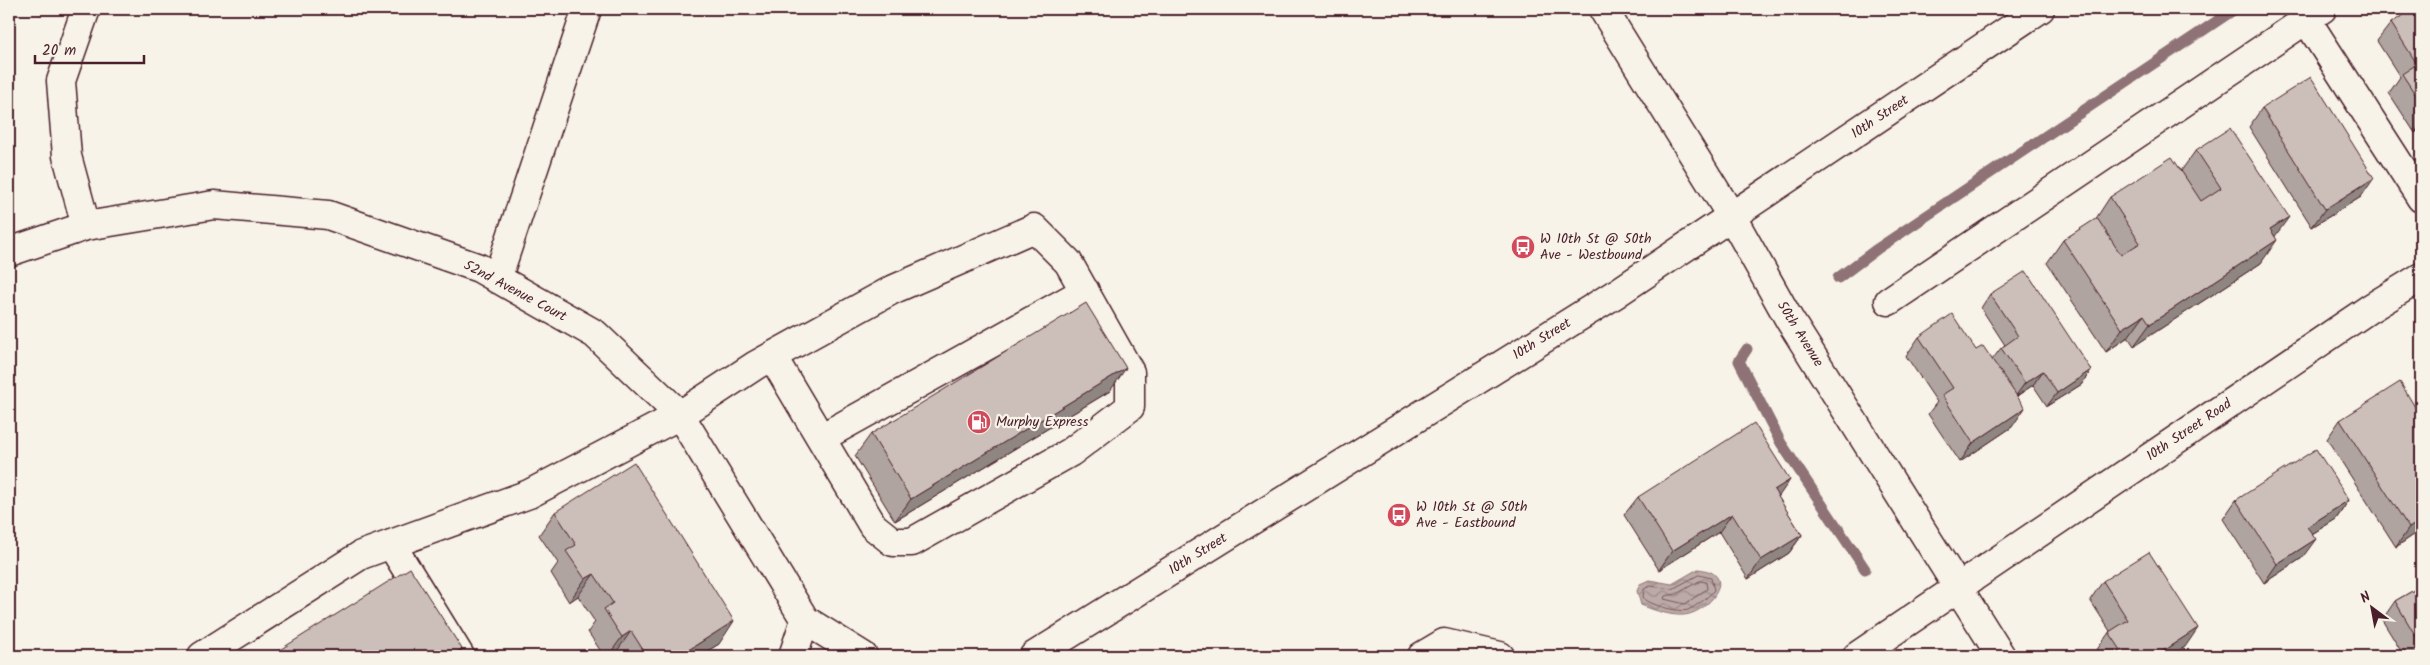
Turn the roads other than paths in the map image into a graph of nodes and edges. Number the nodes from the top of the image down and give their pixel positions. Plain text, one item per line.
1 (86, 9) edge
2 (587, 9) edge
3 (1603, 9) edge
4 (2040, 9) edge
5 (2314, 14) edge
6 (2421, 198) edge
7 (1732, 217) junction
8 (86, 226) junction
9 (9, 252) edge
10 (2421, 277) edge
11 (497, 279) junction
12 (1084, 291) junction
13 (1889, 301) dead end
14 (772, 356) junction
15 (680, 415) junction
16 (821, 438) junction
17 (391, 544) junction
18 (1958, 586) junction
19 (805, 620) junction
20 (202, 656) edge
21 (460, 656) edge
22 (793, 656) edge
23 (863, 656) edge
24 (1034, 656) edge
25 (1422, 656) edge
26 (1500, 656) edge
27 (1857, 656) edge
28 (2001, 656) edge

1 - 8 street
2 - 11 street
3 - 7 street, 50th Avenue
4 - 7 street, 10th Street
5 - 6 street
5 - 13 street
7 - 18 street, 50th Avenue
7 - 24 street, 10th Street
8 - 9 street, 52nd Avenue Court
8 - 11 street, 52nd Avenue Court
10 - 18 street, 10th Street Road
11 - 15 street, 52nd Avenue Court
12 - 14 street
12 - 16 street
12 - 16 street
14 - 15 street
14 - 16 street
15 - 17 street
15 - 19 street, 52nd Avenue Court
17 - 20 street
17 - 21 street
18 - 27 street, 10th Street Road
18 - 28 street, 50th Avenue
19 - 22 street
19 - 23 street, 52nd Avenue Court
25 - 26 street

